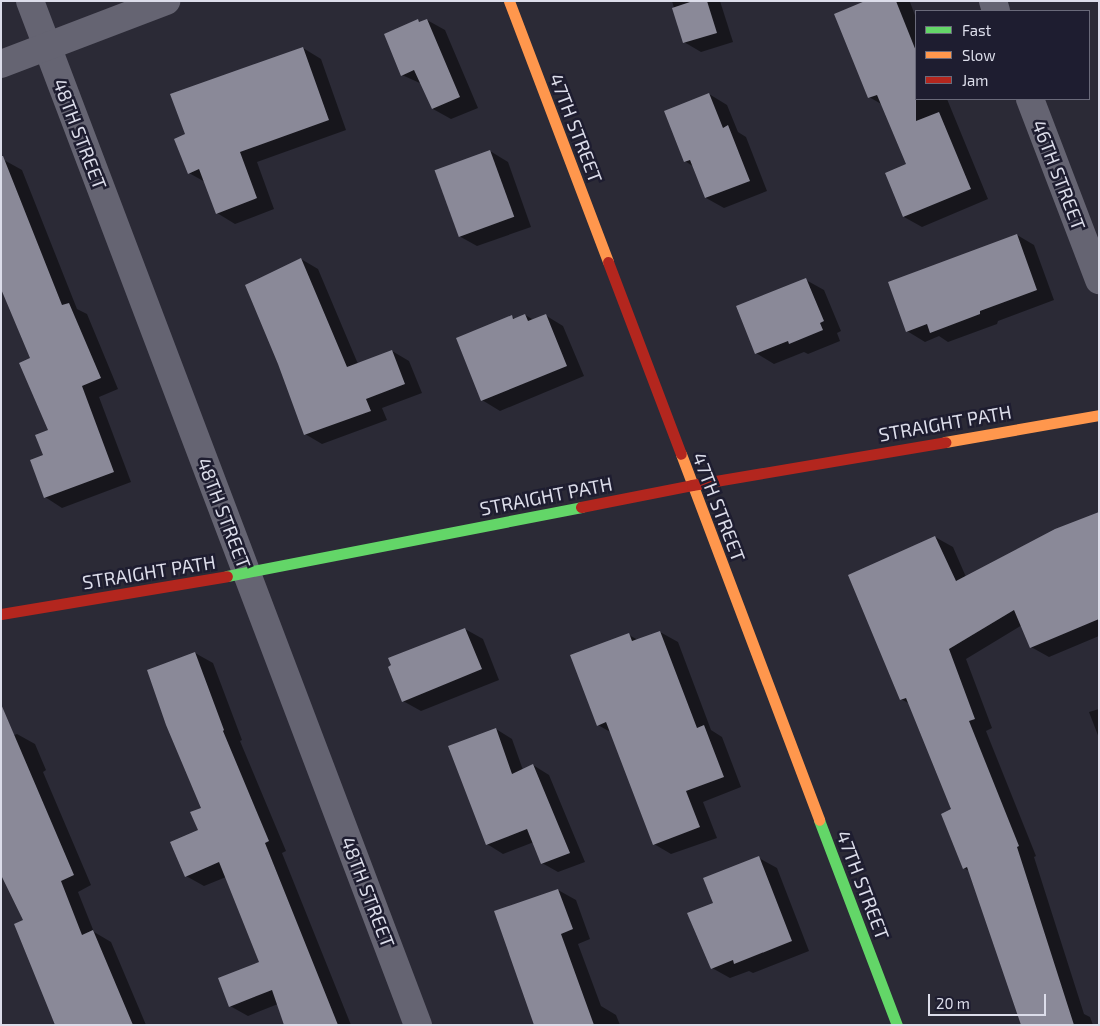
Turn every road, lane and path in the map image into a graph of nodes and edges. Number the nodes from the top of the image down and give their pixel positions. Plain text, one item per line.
1 (30, 1) edge
2 (166, 1) edge
3 (509, 1) edge
4 (47, 47) junction
5 (1, 64) edge
6 (1030, 100) edge
7 (1099, 280) edge
8 (1099, 414) edge
9 (692, 485) junction
10 (247, 573) junction
11 (1, 614) edge
12 (418, 1025) edge
13 (897, 1025) edge

1 - 4 street, 48TH STREET
2 - 4 street
3 - 9 main road, 47TH STREET
4 - 5 street
4 - 10 street, 48TH STREET
6 - 7 street, 46TH STREET
8 - 9 main road, STRAIGHT PATH
9 - 10 main road, STRAIGHT PATH
9 - 13 main road, 47TH STREET
10 - 11 main road, STRAIGHT PATH
10 - 12 street, 48TH STREET

